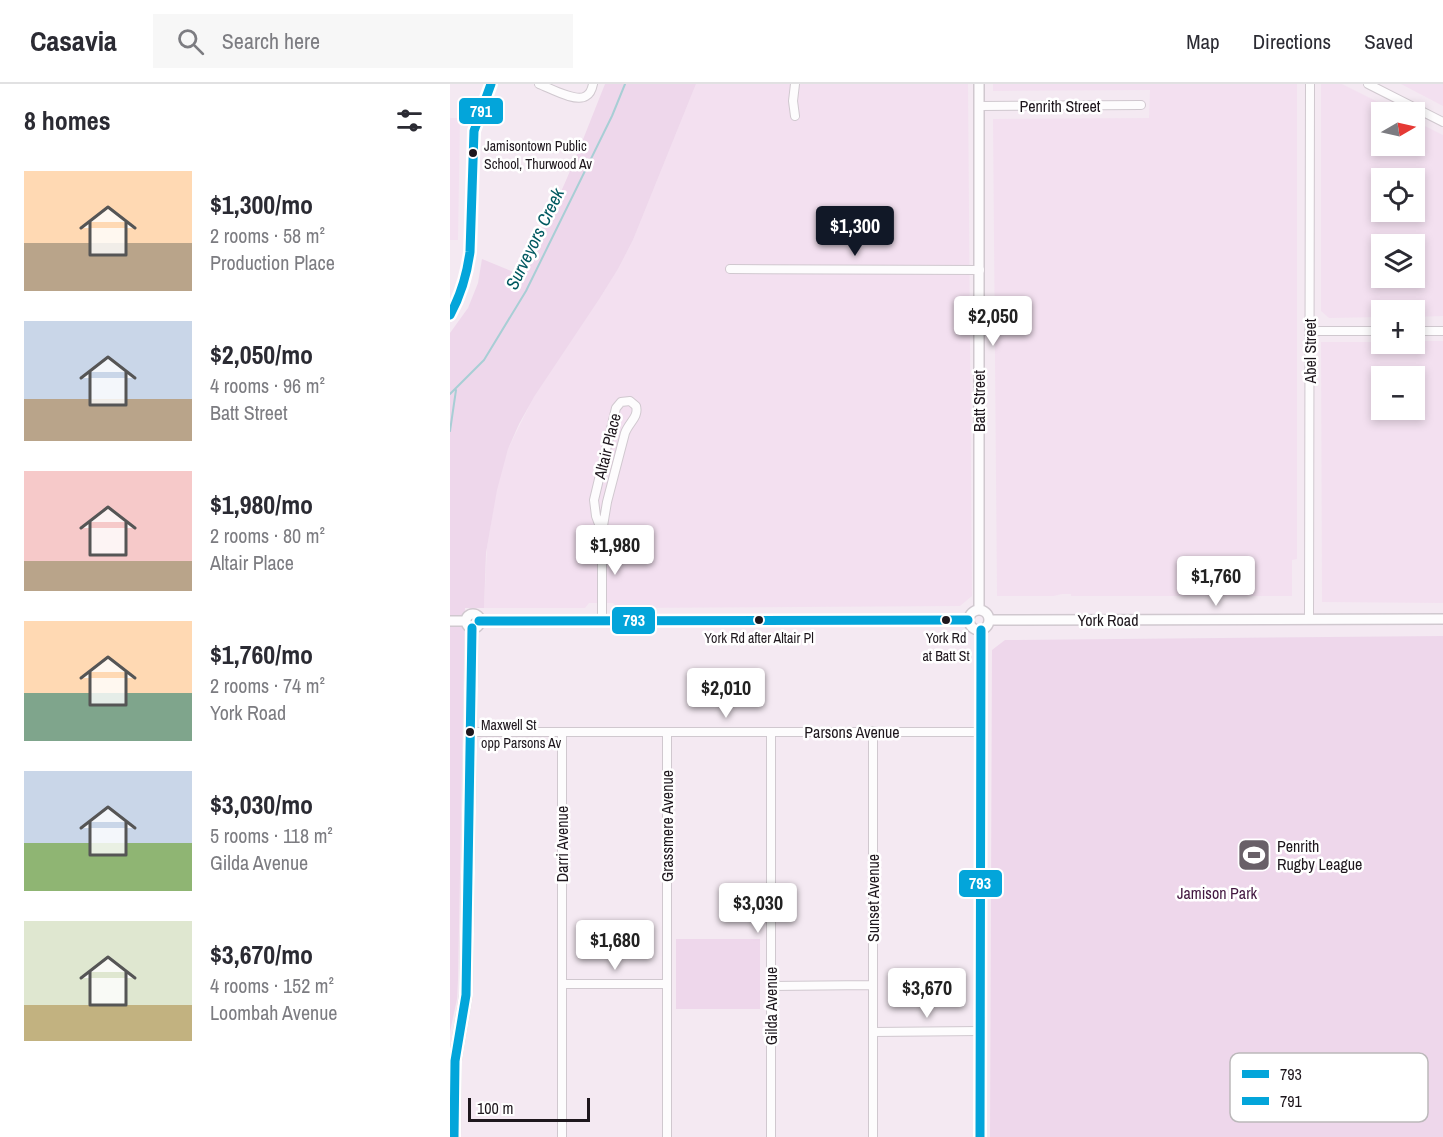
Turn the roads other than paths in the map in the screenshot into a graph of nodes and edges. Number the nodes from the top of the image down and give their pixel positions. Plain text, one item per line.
1 (491, 84) edge
2 (539, 84) edge
3 (593, 84) edge
4 (795, 84) edge
5 (979, 84) edge
6 (1310, 84) edge
7 (1368, 84) edge
8 (1141, 105) dead end
9 (979, 106) junction
10 (795, 116) dead end
11 (1443, 122) edge
12 (730, 269) dead end
13 (980, 270) junction
14 (450, 315) edge
15 (1310, 331) junction
16 (1371, 331) edge
17 (1425, 331) edge
18 (1443, 331) edge
19 (602, 532) junction
20 (979, 609) junction
21 (1309, 619) junction
22 (1443, 619) edge
23 (602, 620) junction
24 (968, 620) junction
25 (989, 620) junction
26 (450, 621) edge
27 (472, 623) junction
28 (981, 630) junction
29 (470, 732) junction
30 (562, 732) junction
31 (667, 732) junction
32 (771, 732) junction
33 (873, 732) junction
34 (981, 732) junction
35 (562, 984) junction
36 (667, 984) junction
37 (873, 985) junction
38 (771, 986) junction
39 (980, 1031) junction
40 (873, 1032) junction
41 (454, 1137) edge
42 (562, 1137) edge
43 (667, 1137) edge
44 (771, 1137) edge
45 (873, 1137) edge
46 (980, 1137) edge

1 - 14 street
2 - 3 street
4 - 10 street
5 - 9 street, Batt Street
6 - 15 street, Abel Street
7 - 11 street
8 - 9 street, Penrith Street
9 - 13 street, Batt Street
12 - 13 street
13 - 20 street, Batt Street
15 - 16 street
15 - 21 street, Abel Street
17 - 18 street
19 - 19 street, Altair Place
19 - 23 street, Altair Place
20 - 24 street
20 - 25 street
21 - 22 street, York Road
21 - 25 street, York Road
23 - 24 street
23 - 27 street
24 - 28 street
25 - 28 street
26 - 27 street
27 - 29 main road
28 - 34 street
29 - 30 street, Parsons Avenue
29 - 41 main road
30 - 31 street, Parsons Avenue
30 - 35 street, Darri Avenue
31 - 32 street, Parsons Avenue
31 - 36 street, Grassmere Avenue
32 - 33 street, Parsons Avenue
32 - 38 street, Gilda Avenue
33 - 34 street, Parsons Avenue
33 - 37 street, Sunset Avenue
34 - 39 street
35 - 36 street
35 - 42 street, Darri Avenue
36 - 43 street, Grassmere Avenue
37 - 38 street
37 - 40 street, Sunset Avenue
38 - 44 street, Gilda Avenue
39 - 40 street
39 - 46 street
40 - 45 street, Sunset Avenue

